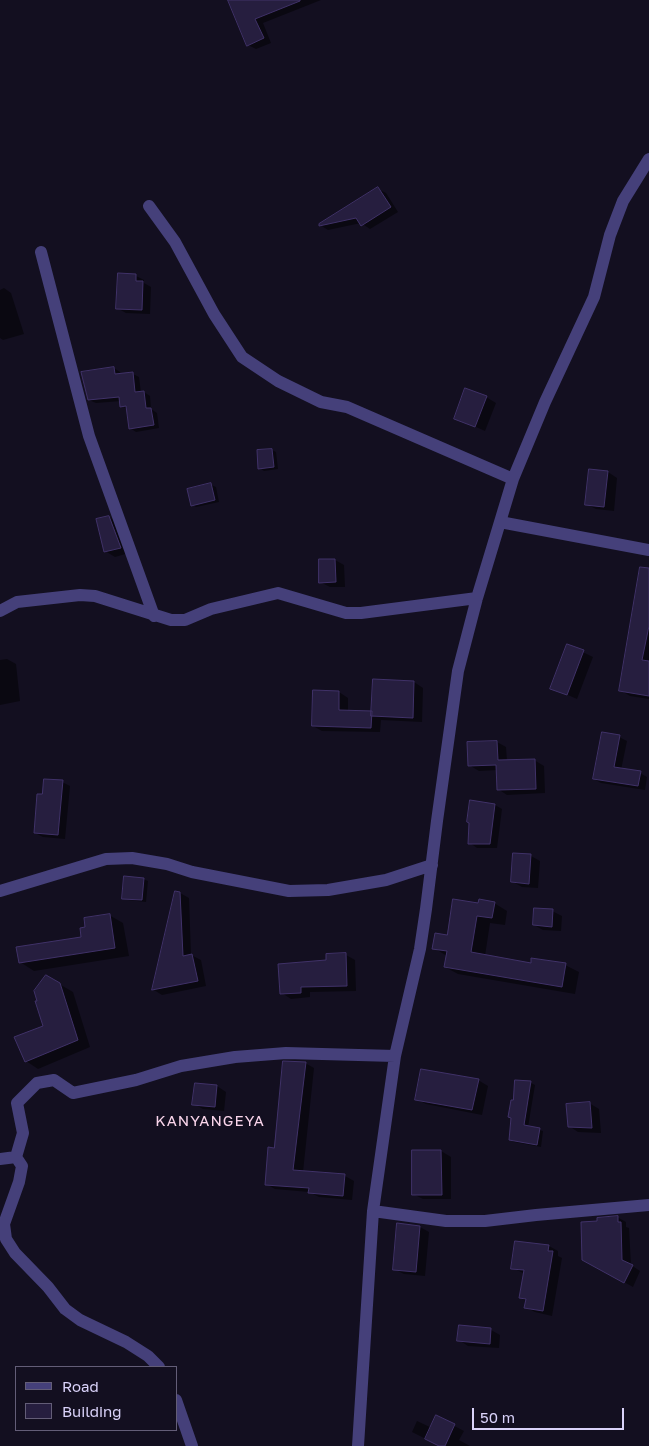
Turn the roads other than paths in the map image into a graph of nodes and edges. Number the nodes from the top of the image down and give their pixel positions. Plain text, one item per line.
1 (649, 158) edge
2 (149, 206) dead end
3 (40, 252) dead end
4 (513, 479) junction
5 (500, 522) junction
6 (649, 550) edge
7 (477, 598) junction
8 (0, 611) edge
9 (154, 616) junction
10 (432, 865) junction
11 (0, 891) edge
12 (396, 1056) junction
13 (16, 1157) junction
14 (0, 1160) edge
15 (649, 1205) edge
16 (373, 1211) junction
17 (158, 1366) edge
18 (178, 1406) edge
19 (192, 1446) edge
20 (358, 1446) edge

1 - 4 street
2 - 4 street
3 - 9 street
4 - 5 street
5 - 6 street
5 - 7 street
7 - 9 street
7 - 10 street
8 - 9 street
10 - 11 street
10 - 12 street
12 - 13 street
12 - 16 street
13 - 14 street
13 - 17 street
15 - 16 street
16 - 20 street
18 - 19 street

